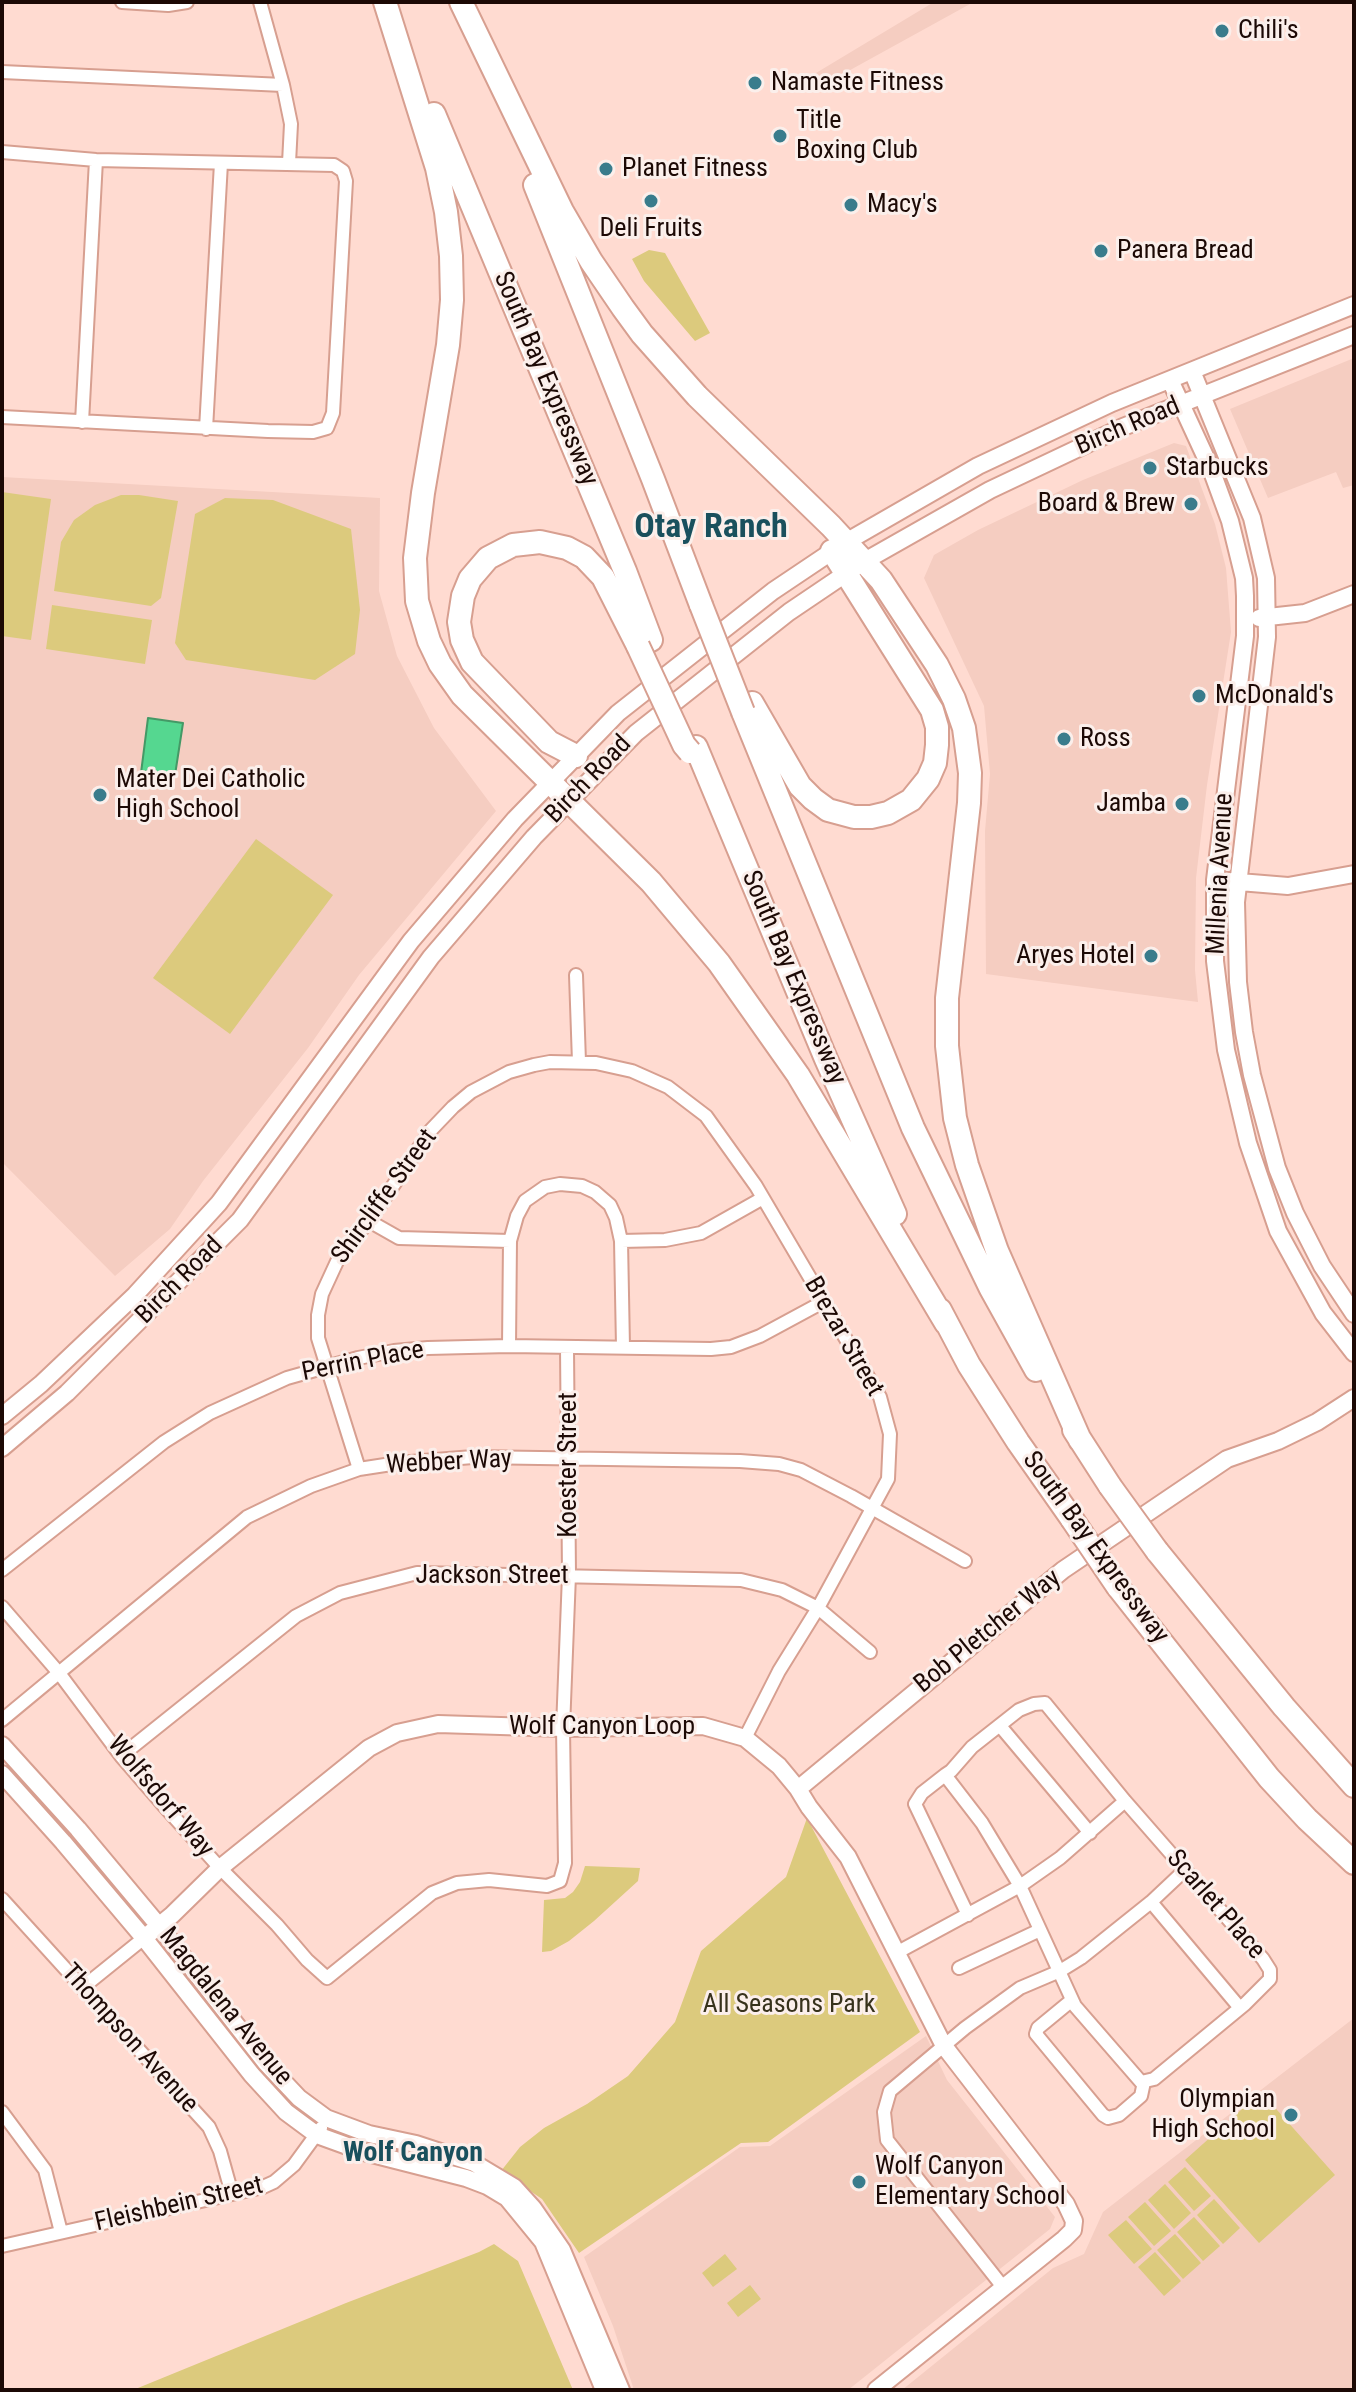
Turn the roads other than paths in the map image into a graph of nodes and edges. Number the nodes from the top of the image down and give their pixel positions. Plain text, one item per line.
1 (122, 2) edge
2 (187, 2) edge
3 (260, 2) edge
4 (386, 2) edge
5 (461, 2) edge
6 (2, 72) edge
7 (283, 85) junction
8 (2, 152) edge
9 (96, 160) junction
10 (221, 163) junction
11 (289, 163) junction
12 (1354, 305) edge
13 (1354, 335) edge
14 (1192, 371) junction
15 (1170, 380) junction
16 (1202, 396) junction
17 (1181, 404) junction
18 (2, 417) edge
19 (82, 422) junction
20 (206, 429) junction
21 (839, 546) junction
22 (855, 567) junction
23 (1354, 594) edge
24 (1268, 617) junction
25 (1245, 620) junction
26 (644, 643) junction
27 (747, 707) junction
28 (576, 756) junction
29 (549, 783) junction
30 (568, 801) junction
31 (1354, 874) edge
32 (1215, 880) junction
33 (1239, 882) junction
34 (576, 975) dead end
35 (579, 1062) junction
36 (1275, 1161) junction
37 (1255, 1167) junction
38 (763, 1198) junction
39 (369, 1221) junction
40 (510, 1241) junction
41 (621, 1241) junction
42 (823, 1302) junction
43 (1354, 1314) edge
44 (946, 1323) junction
45 (509, 1346) junction
46 (623, 1347) junction
47 (567, 1348) junction
48 (1354, 1353) edge
49 (326, 1366) junction
50 (1354, 1398) edge
51 (2, 1416) edge
52 (1080, 1440) junction
53 (2, 1448) edge
54 (569, 1459) junction
55 (359, 1469) junction
56 (873, 1508) junction
57 (965, 1561) dead end
58 (2, 1570) edge
59 (569, 1575) junction
60 (2, 1607) edge
61 (818, 1608) junction
62 (870, 1652) dead end
63 (59, 1673) junction
64 (2, 1720) edge
65 (1001, 1727) junction
66 (563, 1728) junction
67 (745, 1738) junction
68 (2, 1745) edge
69 (121, 1756) junction
70 (2, 1774) edge
71 (945, 1775) junction
72 (1354, 1786) edge
73 (798, 1789) junction
74 (1125, 1801) junction
75 (1090, 1833) junction
76 (1354, 1863) edge
77 (220, 1868) junction
78 (1185, 1870) junction
79 (1020, 1886) junction
80 (2, 1899) edge
81 (1151, 1902) junction
82 (968, 1915) junction
83 (159, 1926) junction
84 (1040, 1930) junction
85 (144, 1938) junction
86 (898, 1952) junction
87 (959, 1968) dead end
88 (1060, 1971) junction
89 (327, 1978) joint
90 (82, 1988) junction
91 (1072, 2000) junction
92 (1240, 2008) junction
93 (944, 2046) junction
94 (1144, 2082) junction
95 (2, 2112) edge
96 (326, 2118) junction
97 (317, 2135) junction
98 (232, 2194) junction
99 (61, 2232) junction
100 (2, 2246) edge
101 (1003, 2287) junction
102 (604, 2390) edge
103 (621, 2390) edge
104 (876, 2390) edge

1 - 2 street
3 - 7 street
4 - 26 highway, South Bay Expressway
4 - 29 highway
5 - 21 highway
5 - 27 highway, South Bay Expressway, bridge
6 - 7 street
7 - 11 street
8 - 9 street
9 - 10 street
9 - 19 street
10 - 11 street
10 - 20 street
11 - 20 street
12 - 14 street, Birch Road
13 - 16 street, Birch Road
14 - 15 street, Birch Road
14 - 16 street, Millenia Avenue
15 - 17 street, Millenia Avenue
15 - 21 street, Birch Road
16 - 17 street, Birch Road
16 - 24 street, Millenia Avenue
17 - 22 street, Birch Road
17 - 25 street, Millenia Avenue
18 - 19 street
19 - 20 street
21 - 22 highway
21 - 28 street, Birch Road
22 - 27 highway
22 - 30 street, Birch Road
22 - 52 highway
23 - 24 street
24 - 25 street
24 - 33 street, Millenia Avenue
25 - 32 street, Millenia Avenue
26 - 28 highway
26 - 44 highway, South Bay Expressway, bridge
27 - 52 highway, South Bay Expressway
28 - 29 street, Birch Road
29 - 30 highway
29 - 51 street, Birch Road
30 - 44 highway
30 - 53 street, Birch Road
31 - 33 street
32 - 33 street
32 - 37 street, Millenia Avenue
33 - 36 street, Millenia Avenue
34 - 35 street
35 - 38 street, Brezar Street
35 - 39 street, Shircliffe Street
36 - 37 street
36 - 43 street, Millenia Avenue
37 - 48 street, Millenia Avenue
38 - 41 street
38 - 42 street, Brezar Street
39 - 40 street
39 - 49 street, Shircliffe Street
40 - 41 street
40 - 45 street
41 - 46 street
42 - 46 street, Perrin Place
42 - 56 street, Brezar Street
44 - 76 highway, South Bay Expressway, bridge
45 - 47 street, Perrin Place
45 - 49 street, Perrin Place
46 - 47 street, Perrin Place
47 - 54 street, Koester Street
49 - 55 street, Shircliffe Street
49 - 58 street, Perrin Place
50 - 73 street, Bob Pletcher Way
52 - 72 highway, South Bay Expressway, bridge
54 - 55 street, Webber Way
54 - 56 street, Webber Way
54 - 59 street, Koester Street
55 - 63 street, Webber Way
56 - 57 street, Webber Way
56 - 61 street, Brezar Street
59 - 61 street, Jackson Street
59 - 66 street, Koester Street
59 - 69 street, Jackson Street
60 - 63 street, Wolfsdorf Way
61 - 62 street, Jackson Street
61 - 67 street, Brezar Street
63 - 64 street, Webber Way
63 - 69 street, Wolfsdorf Way
65 - 71 street, Scarlet Place
65 - 74 street, Scarlet Place
65 - 75 street
66 - 67 street, Wolf Canyon Loop
66 - 77 street, Wolf Canyon Loop
66 - 89 street, Koester Street
67 - 73 street, Wolf Canyon Loop
68 - 83 street, Magdalena Avenue
69 - 77 street, Wolfsdorf Way
70 - 85 street, Magdalena Avenue
71 - 79 street
71 - 82 street, Scarlet Place
73 - 86 street, Wolf Canyon Loop
74 - 75 street
74 - 78 street, Scarlet Place
75 - 79 street
77 - 83 street, Wolf Canyon Loop
77 - 89 street, Wolfsdorf Way
78 - 81 street
78 - 92 street, Scarlet Place
79 - 82 street
79 - 84 street
80 - 90 street, Thompson Avenue
81 - 88 street
81 - 92 street
82 - 86 street
83 - 85 street, Wolf Canyon Loop
83 - 96 street, Magdalena Avenue
84 - 87 street
84 - 88 street
85 - 90 street, Wolf Canyon Loop
85 - 97 street, Magdalena Avenue
86 - 93 street, Wolf Canyon Loop
88 - 91 street
88 - 93 street
90 - 98 street, Thompson Avenue
91 - 94 street
91 - 94 street
92 - 94 street, Scarlet Place
93 - 101 street
93 - 101 street, Wolf Canyon Loop
95 - 99 street
96 - 97 street, Fleishbein Street
96 - 103 street, Magdalena Avenue
97 - 98 street, Fleishbein Street
97 - 102 street, Magdalena Avenue
98 - 99 street, Fleishbein Street
99 - 100 street, Fleishbein Street
101 - 104 street, Wolf Canyon Loop

